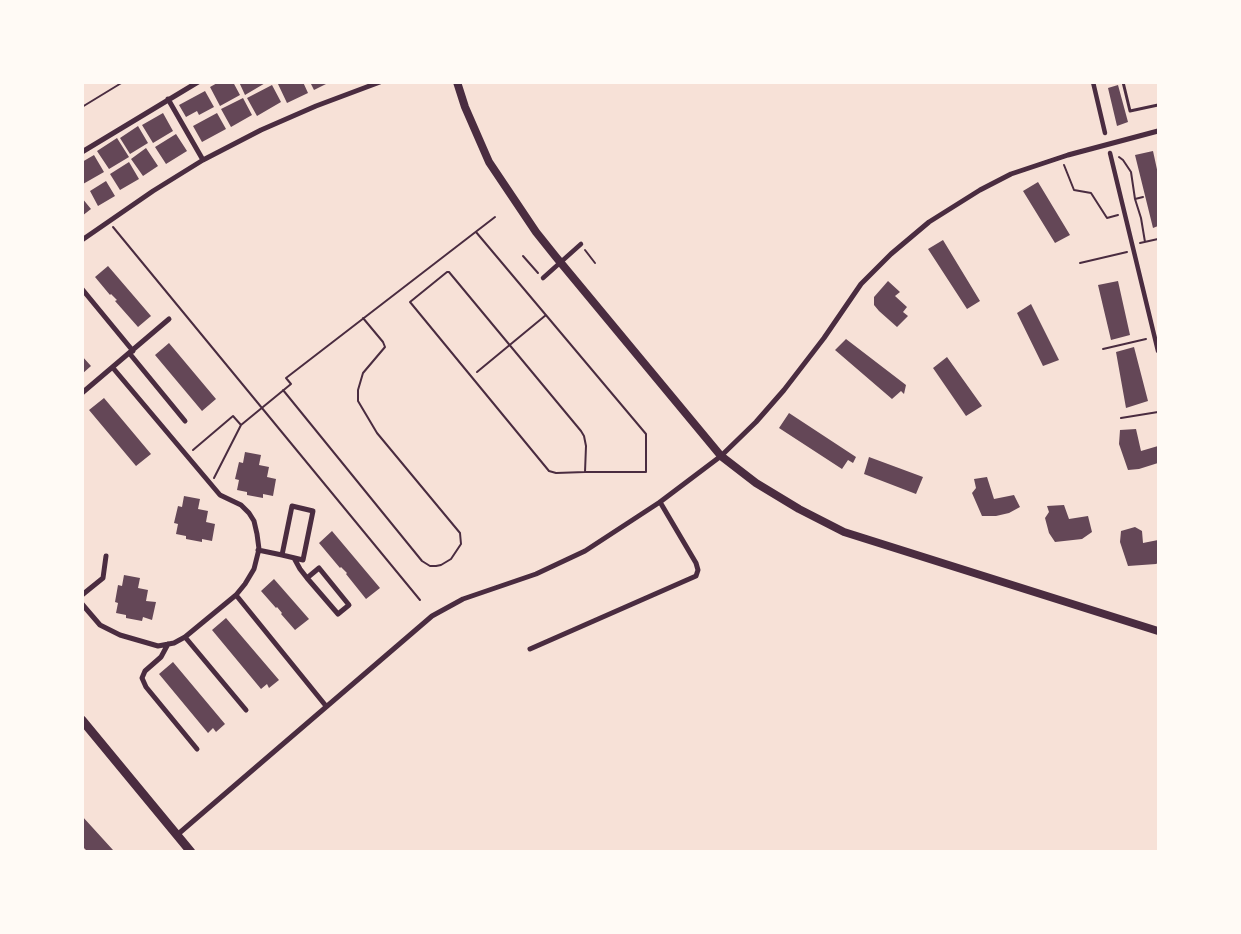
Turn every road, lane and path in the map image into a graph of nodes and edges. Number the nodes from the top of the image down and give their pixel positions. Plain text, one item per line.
1 (123, 82) edge
2 (198, 82) edge
3 (380, 82) edge
4 (457, 82) edge
5 (1093, 82) edge
6 (1123, 82) edge
7 (168, 99) junction
8 (1158, 105) edge
9 (82, 107) edge
10 (1158, 131) edge
11 (1105, 133) dead end
12 (82, 152) edge
13 (1110, 153) dead end
14 (1118, 156) dead end
15 (203, 160) junction
16 (1064, 164) dead end
17 (1143, 197) dead end
18 (1135, 199) junction
19 (1125, 213) junction
20 (494, 217) dead end
21 (108, 221) junction
22 (476, 232) junction
23 (1158, 239) edge
24 (82, 240) edge
25 (1145, 242) junction
26 (581, 244) joint
27 (1133, 248) junction
28 (523, 256) dead end
29 (595, 263) dead end
30 (1080, 263) dead end
31 (543, 278) joint
32 (82, 289) edge
33 (546, 315) junction
34 (363, 318) junction
35 (170, 320) dead end
36 (1155, 337) junction
37 (510, 345) junction
38 (1103, 350) dead end
39 (1158, 351) edge
40 (131, 352) junction
41 (113, 368) junction
42 (477, 372) dead end
43 (283, 390) junction
44 (82, 393) edge
45 (262, 408) junction
46 (1158, 412) edge
47 (1121, 418) dead end
48 (185, 421) dead end
49 (241, 425) junction
50 (186, 455) junction
51 (721, 456) junction
52 (585, 472) junction
53 (211, 484) junction
54 (660, 502) junction
55 (258, 550) junction
56 (282, 555) junction
57 (106, 556) dead end
58 (294, 558) junction
59 (307, 578) junction
60 (236, 595) junction
61 (82, 596) edge
62 (420, 600) dead end
63 (82, 604) edge
64 (1158, 631) edge
65 (185, 637) junction
66 (168, 644) junction
67 (530, 649) dead end
68 (326, 706) junction
69 (246, 710) dead end
70 (82, 720) edge
71 (197, 749) dead end
72 (176, 834) junction
73 (191, 852) edge

1 - 9 path
2 - 7 street
3 - 15 street
4 - 51 street
5 - 11 street
6 - 8 lane
7 - 12 street
7 - 15 street
10 - 51 street
13 - 19 street
14 - 18 path
15 - 21 street
16 - 19 path
17 - 18 path
18 - 25 path
19 - 27 street
20 - 22 path
21 - 24 street
21 - 45 path
22 - 33 path
22 - 34 path
23 - 25 path
25 - 27 path
26 - 29 path
26 - 31 street
27 - 30 path
27 - 36 street
28 - 31 path
32 - 40 street
33 - 37 path
33 - 52 path
34 - 43 path
34 - 43 path
35 - 40 street
36 - 38 path
36 - 39 street
37 - 42 path
37 - 52 path
37 - 52 path
40 - 41 street
40 - 48 street
41 - 44 street
41 - 50 street
43 - 45 path
45 - 49 path
45 - 62 path
46 - 47 path
49 - 50 path
49 - 53 path
50 - 53 street
51 - 54 street
51 - 64 street
53 - 55 street
54 - 67 street
54 - 68 street
55 - 56 street
55 - 60 street
56 - 58 street
56 - 58 street
57 - 61 street
58 - 59 street
59 - 59 street
60 - 65 street
60 - 68 street
63 - 66 street
65 - 66 street
65 - 69 street
66 - 71 street
68 - 72 street
70 - 72 main road
72 - 73 main road

